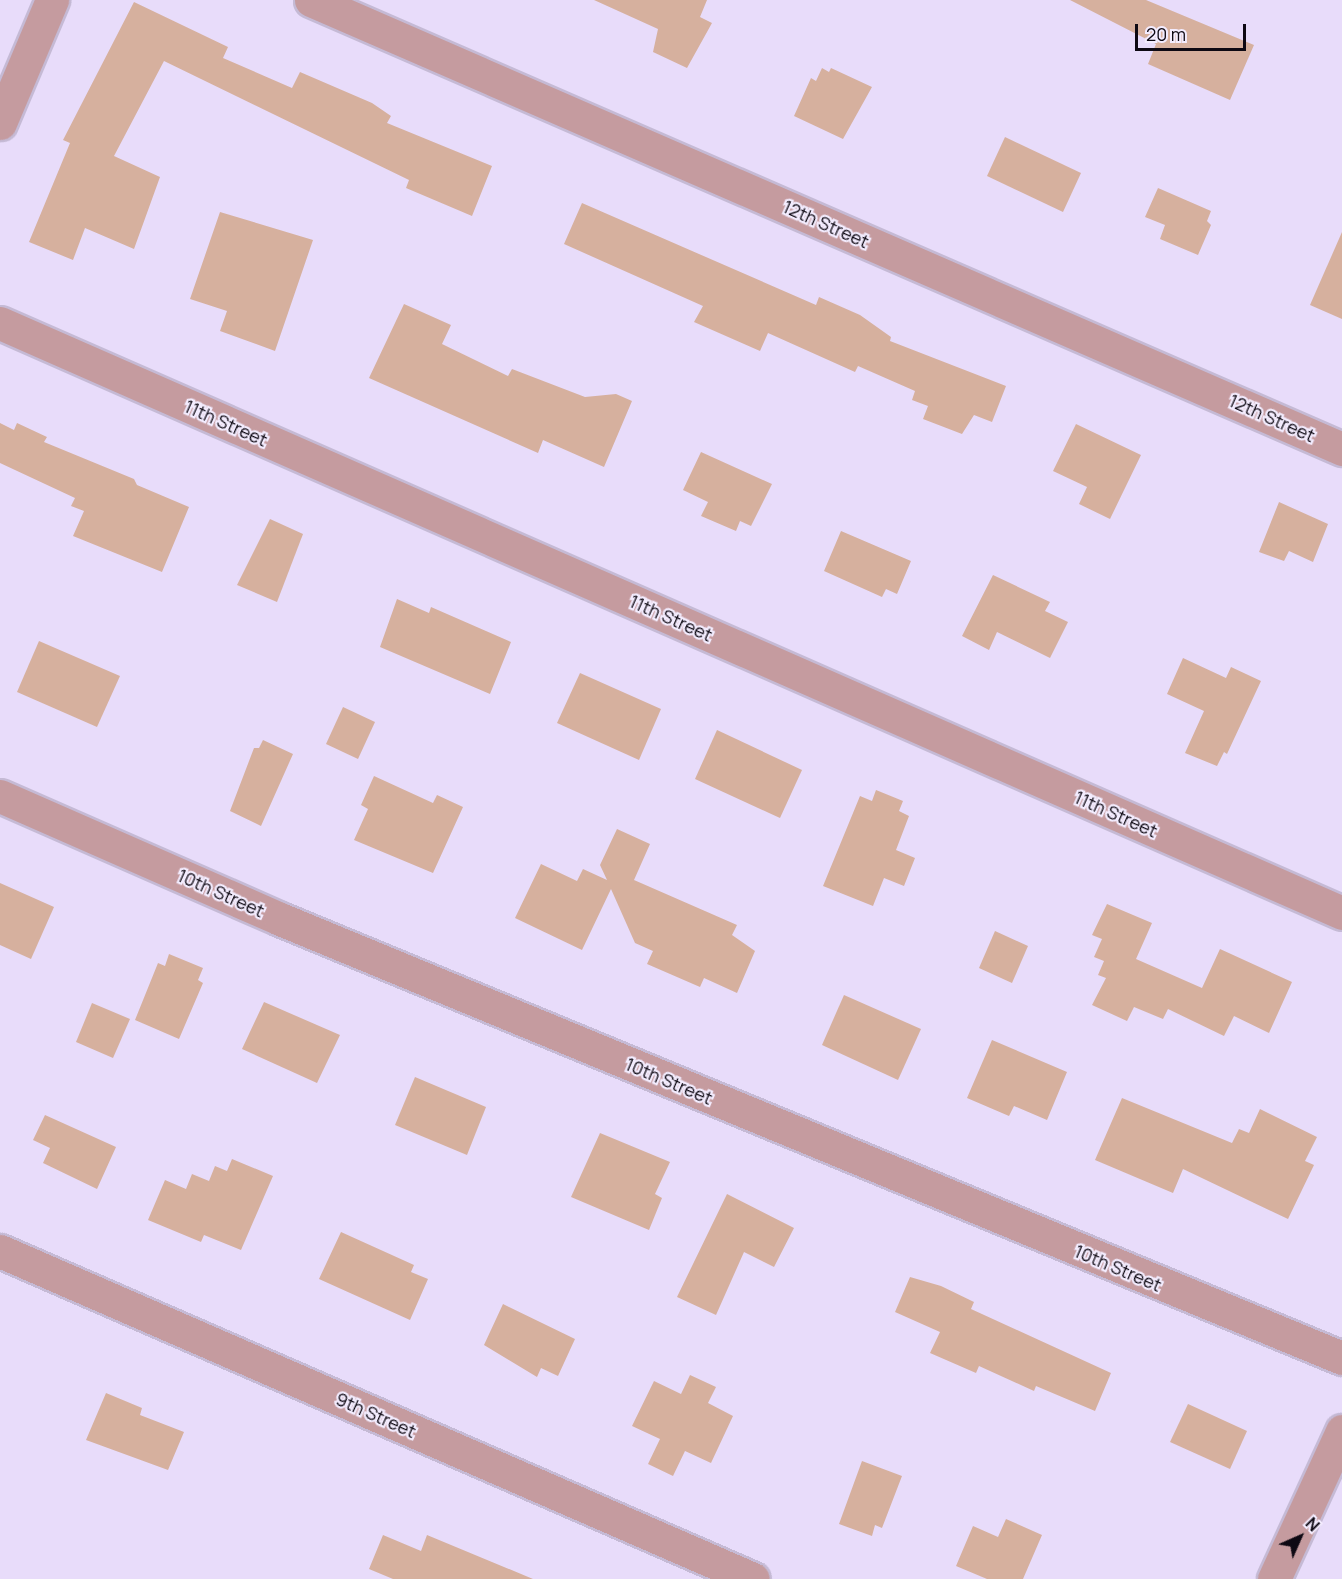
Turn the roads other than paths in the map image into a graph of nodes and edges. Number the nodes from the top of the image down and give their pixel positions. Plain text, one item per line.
1 (52, 0) edge
2 (311, 0) edge
3 (0, 123) edge
4 (0, 323) edge
5 (1342, 449) edge
6 (0, 796) edge
7 (1342, 913) edge
8 (0, 1251) edge
9 (1342, 1358) edge
10 (1342, 1431) edge
11 (753, 1579) edge
12 (1274, 1579) edge

1 - 3 street
2 - 5 street, 12th Street
4 - 7 street, 11th Street
6 - 9 street, 10th Street
8 - 11 street, 9th Street
10 - 12 street

